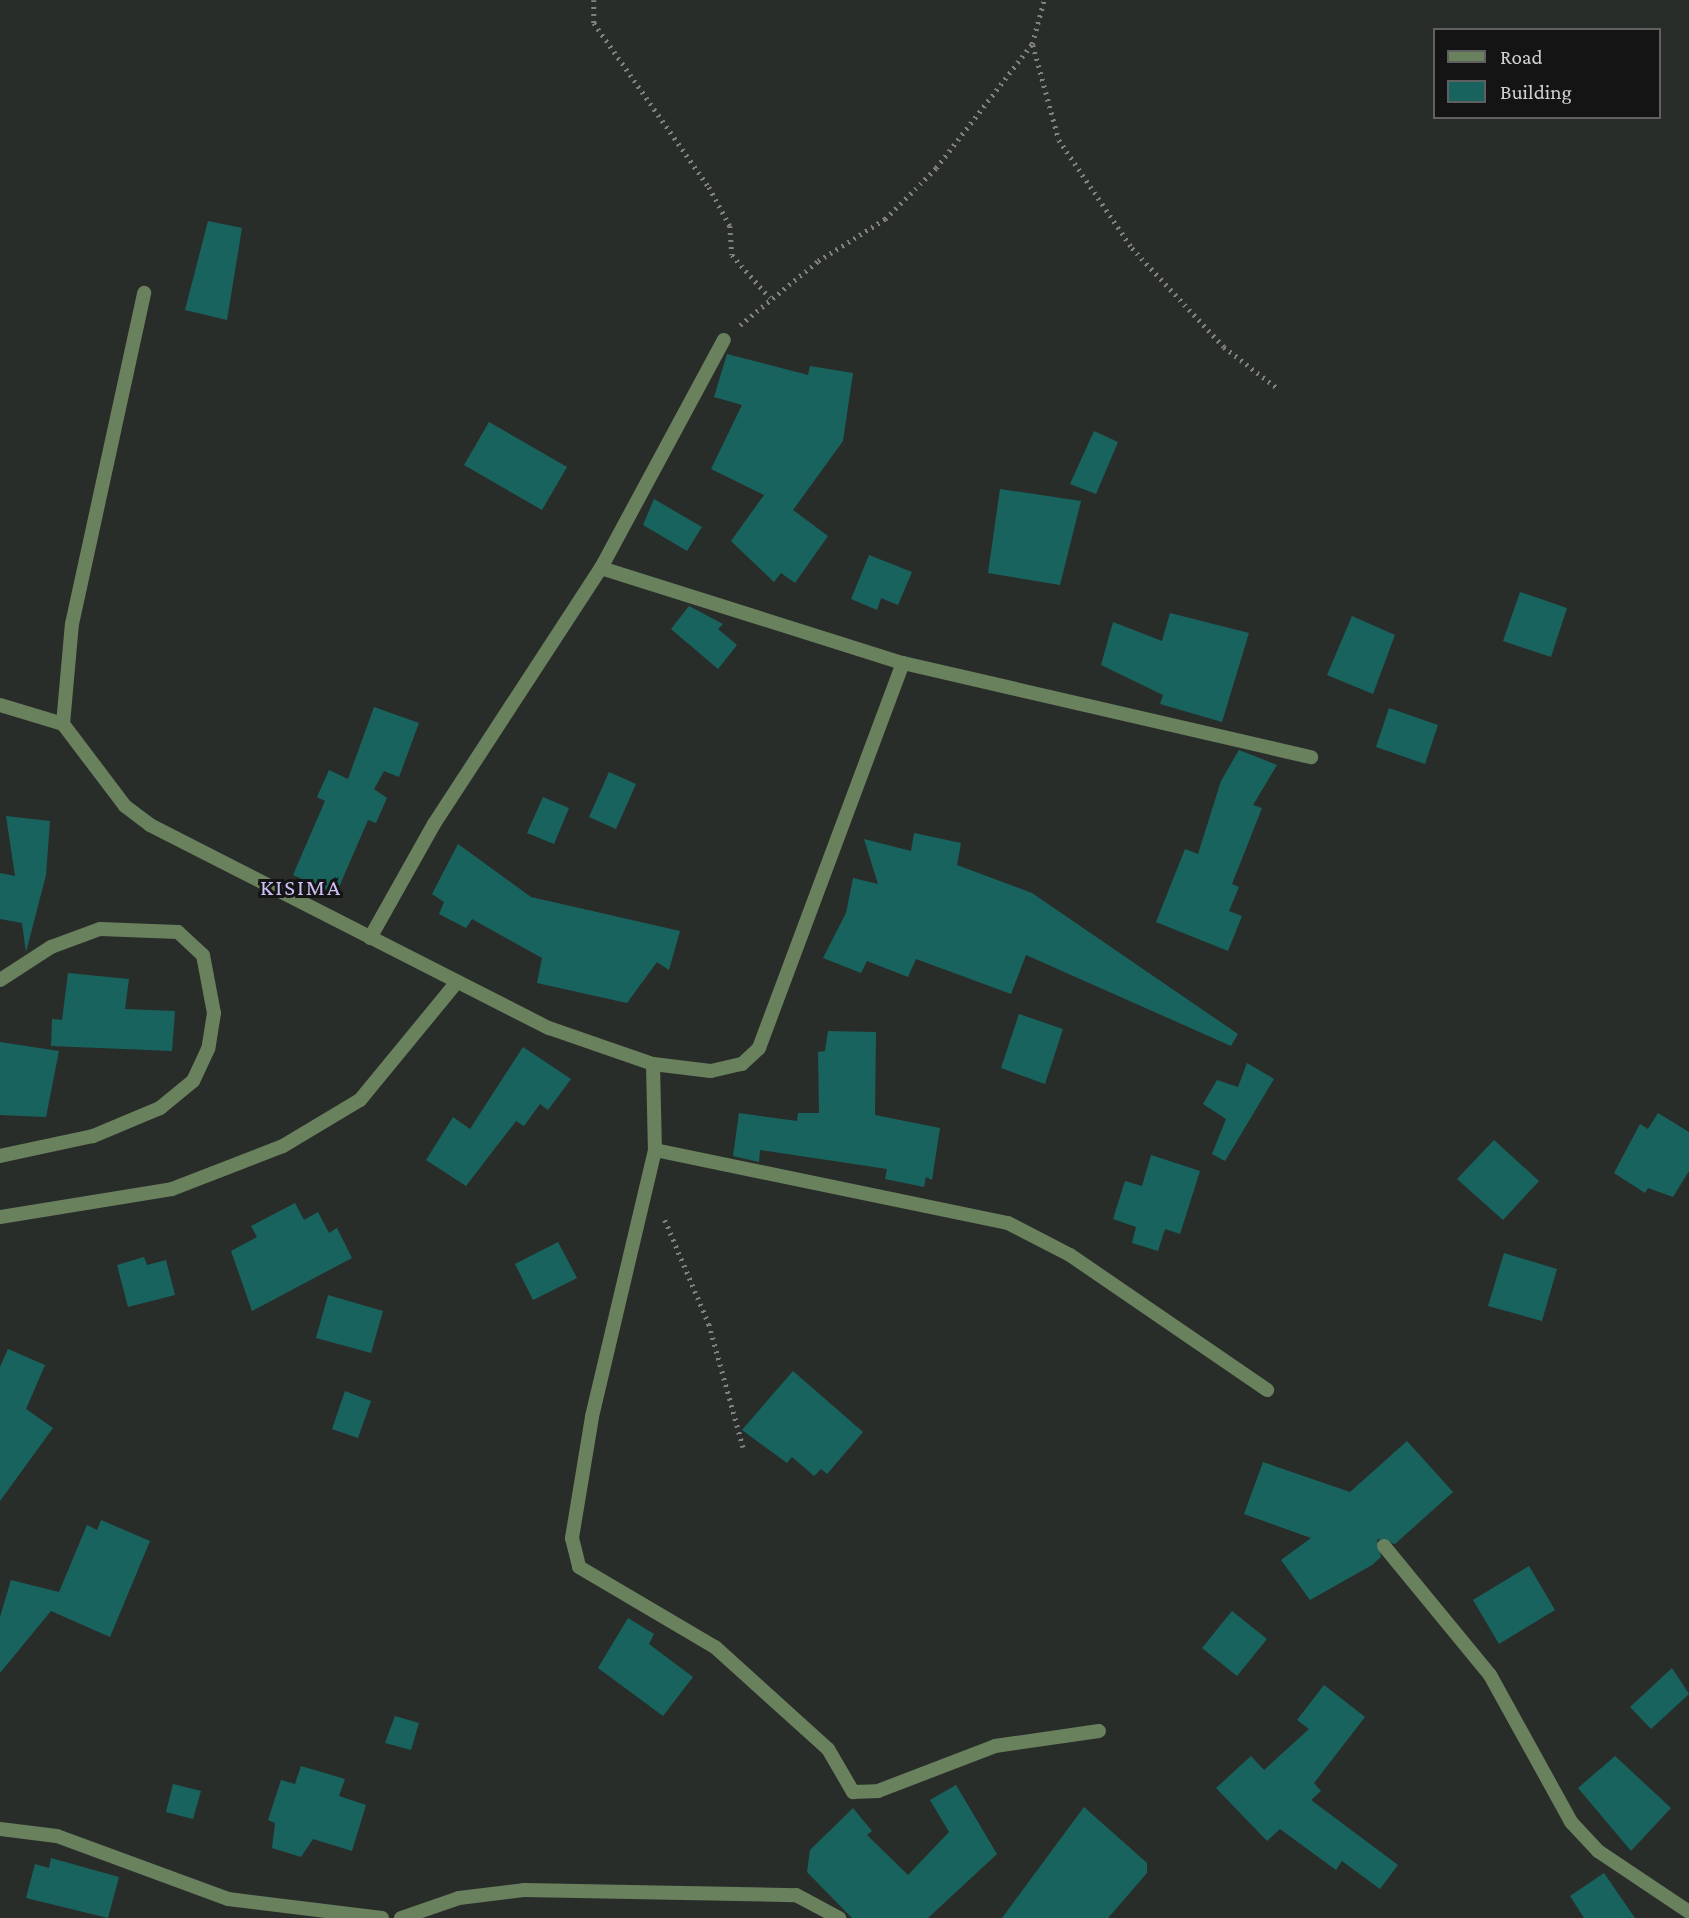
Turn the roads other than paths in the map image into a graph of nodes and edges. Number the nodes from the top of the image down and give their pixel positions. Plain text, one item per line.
1 (145, 293) dead end
2 (724, 340) road end
3 (601, 568) junction
4 (903, 663) junction
5 (0, 705) edge
6 (62, 724) junction
7 (1311, 757) dead end
8 (370, 938) junction
9 (0, 980) edge
10 (457, 982) junction
11 (653, 1064) junction
12 (655, 1150) junction
13 (0, 1156) edge
14 (0, 1217) edge
15 (1267, 1390) dead end
16 (1384, 1546) dead end
17 (1099, 1731) dead end
18 (0, 1829) edge
19 (1689, 1912) edge
20 (382, 1918) edge
21 (401, 1918) edge
22 (839, 1918) edge

1 - 6 street
2 - 3 street
3 - 4 street
3 - 8 street
4 - 7 street
4 - 11 street
5 - 6 street
6 - 8 street
8 - 10 street
9 - 13 street
10 - 11 street
10 - 14 street
11 - 12 street
12 - 15 street
12 - 17 street
16 - 19 street
18 - 20 street
21 - 22 street

